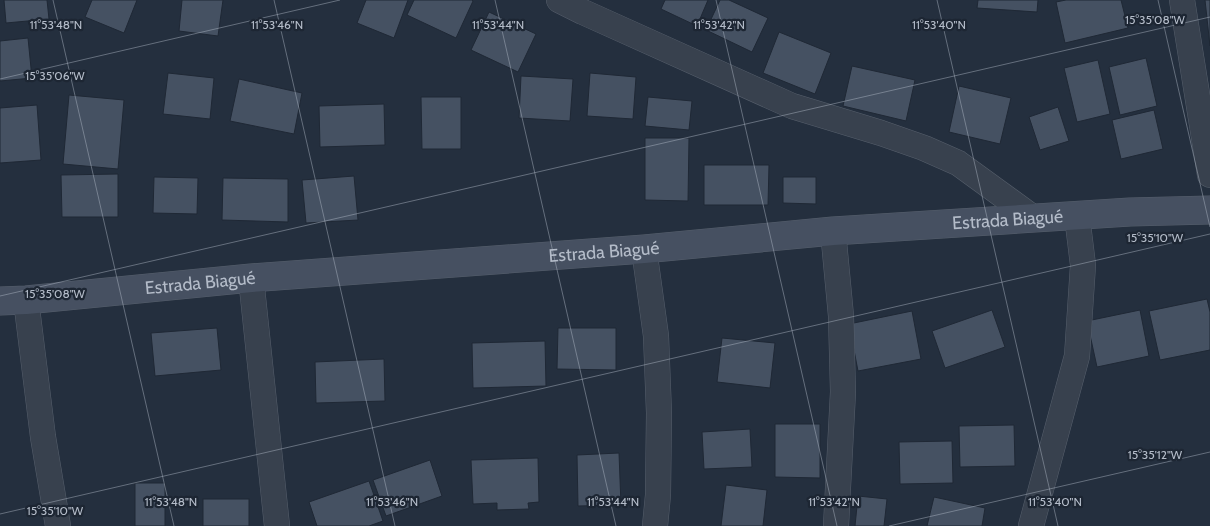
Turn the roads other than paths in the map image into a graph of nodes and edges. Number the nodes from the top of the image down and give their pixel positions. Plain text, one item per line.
1 (559, 0) edge
2 (1182, 0) edge
3 (1210, 174) edge
4 (1210, 210) edge
5 (1077, 216) junction
6 (1036, 219) junction
7 (833, 231) junction
8 (644, 249) junction
9 (251, 278) junction
10 (13, 300) edge
11 (58, 526) edge
12 (277, 526) edge
13 (655, 526) edge
14 (836, 526) edge
15 (1031, 526) edge

1 - 6 street
2 - 3 street
4 - 5 main road, Estrada Biagué
5 - 6 main road, Estrada Biagué
5 - 15 street
6 - 7 main road, Estrada Biagué
7 - 8 main road, Estrada Biagué
7 - 14 street
8 - 9 main road, Estrada Biagué
8 - 13 street
9 - 10 main road, Estrada Biagué
9 - 12 street
10 - 11 street

